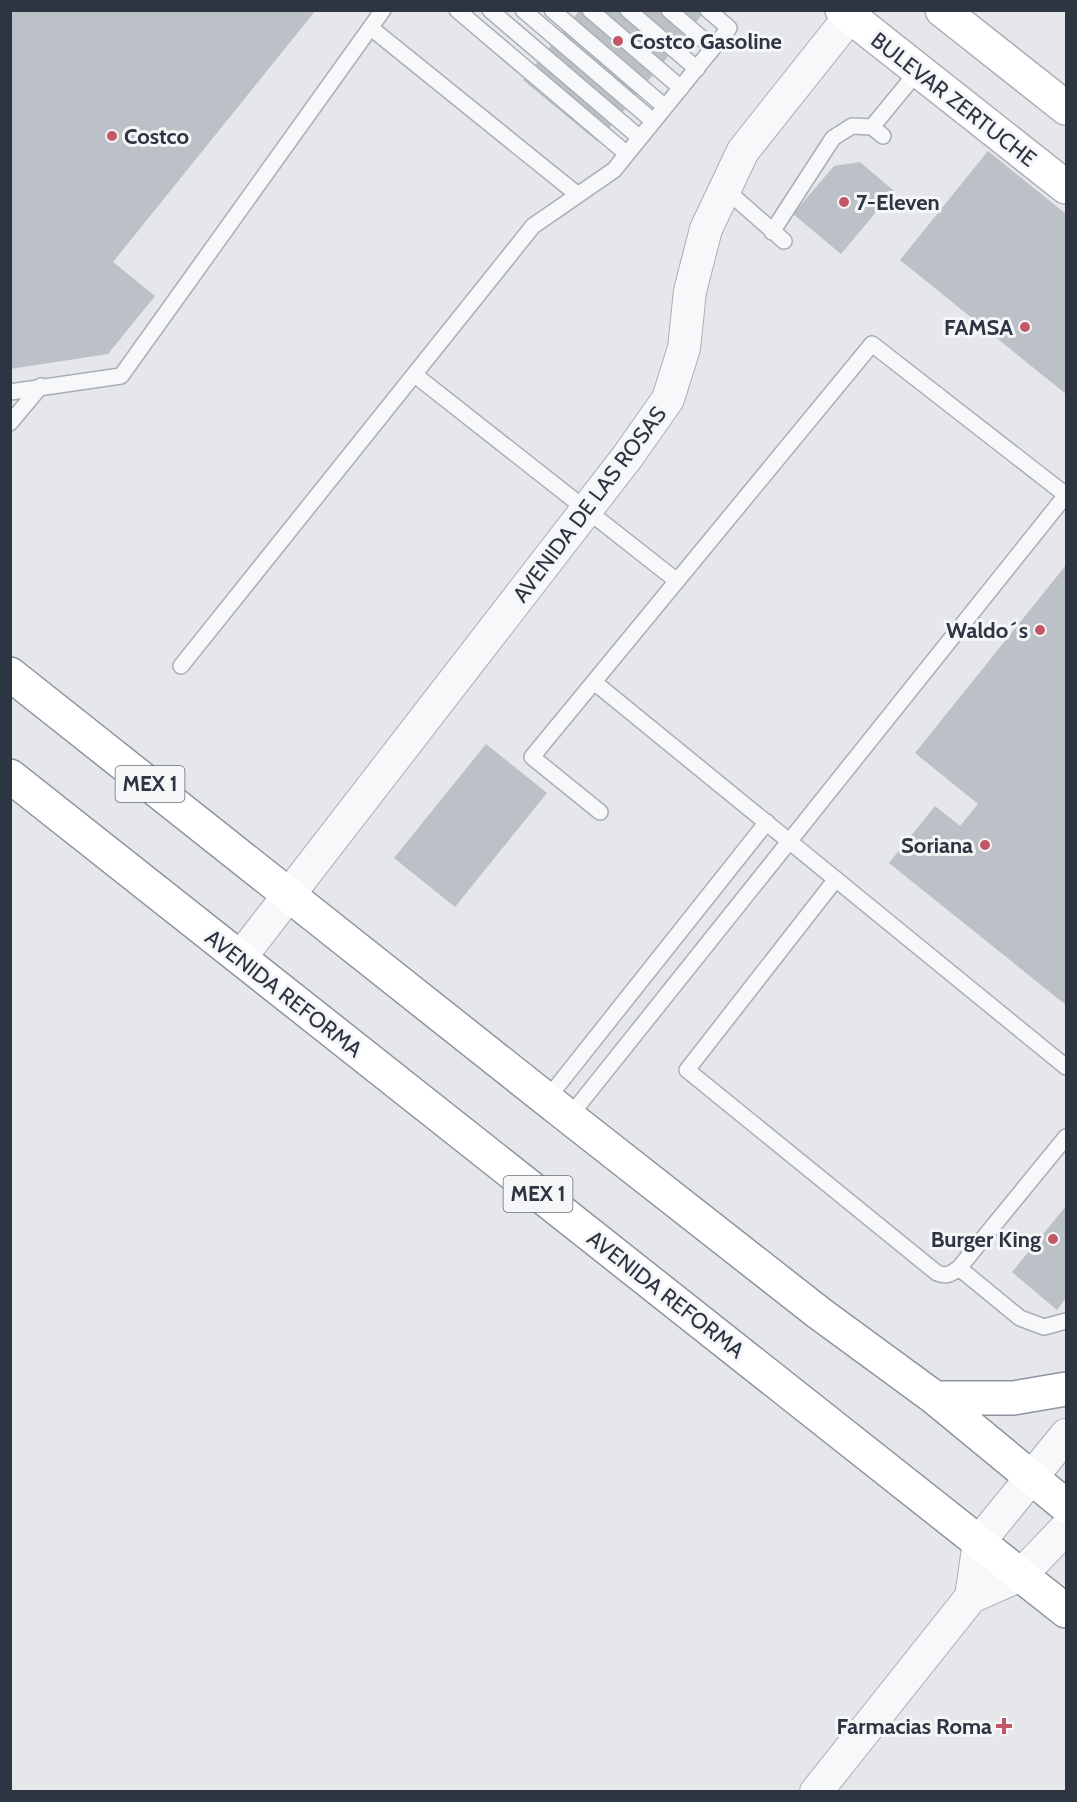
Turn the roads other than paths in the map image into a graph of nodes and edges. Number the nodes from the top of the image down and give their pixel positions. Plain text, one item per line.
1 (383, 10) edge
2 (457, 10) edge
3 (490, 10) edge
4 (523, 10) edge
5 (552, 10) edge
6 (590, 10) edge
7 (628, 10) edge
8 (669, 10) edge
9 (708, 10) edge
10 (942, 10) edge
11 (849, 12) edge
12 (370, 28) junction
13 (713, 48) junction
14 (696, 69) junction
15 (918, 71) junction
16 (681, 88) junction
17 (665, 107) junction
18 (1066, 108) edge
19 (653, 121) junction
20 (640, 138) junction
21 (627, 154) junction
22 (1066, 187) edge
23 (725, 189) junction
24 (578, 195) junction
25 (415, 375) junction
26 (41, 386) junction
27 (10, 392) edge
28 (10, 423) edge
29 (587, 510) junction
30 (677, 581) junction
31 (181, 666) dead end
32 (10, 674) edge
33 (594, 682) junction
34 (10, 776) edge
35 (600, 812) dead end
36 (767, 822) junction
37 (790, 841) junction
38 (836, 879) junction
39 (289, 895) junction
40 (240, 958) junction
41 (1066, 1067) edge
42 (558, 1108) junction
43 (1066, 1137) edge
44 (959, 1268) junction
45 (1066, 1321) edge
46 (1066, 1389) edge
47 (935, 1398) junction
48 (1066, 1435) edge
49 (1032, 1479) junction
50 (1066, 1506) edge
51 (1066, 1528) edge
52 (979, 1542) junction
53 (1021, 1575) junction
54 (971, 1597) junction
55 (1066, 1611) edge
56 (816, 1791) edge

1 - 12 lane
2 - 21 lane
3 - 20 lane
4 - 19 lane
5 - 17 lane
6 - 16 lane
7 - 14 lane
8 - 13 lane
9 - 13 lane
10 - 18 main road
11 - 15 main road, BULEVAR ZERTUCHE
11 - 23 street, AVENIDA DE LAS ROSAS
12 - 24 lane
12 - 26 lane
13 - 14 lane
14 - 16 lane
15 - 22 main road, BULEVAR ZERTUCHE
15 - 23 lane
16 - 17 lane
17 - 19 lane
19 - 20 lane
20 - 21 lane
21 - 24 lane
23 - 29 street, AVENIDA DE LAS ROSAS
24 - 25 lane
25 - 29 lane
25 - 31 lane
26 - 27 lane
26 - 28 lane
29 - 30 lane
29 - 39 street, AVENIDA DE LAS ROSAS
30 - 33 lane
30 - 37 lane
32 - 39 main road, MEX 1
33 - 35 lane
33 - 36 lane
34 - 40 main road, AVENIDA REFORMA / MEX 1
36 - 37 lane
36 - 42 lane
37 - 38 lane
37 - 42 lane
38 - 41 lane
38 - 44 lane
39 - 40 street, AVENIDA DE LAS ROSAS
39 - 42 main road, MEX 1
40 - 52 main road, AVENIDA REFORMA / MEX 1
42 - 47 main road, MEX 1
43 - 44 lane
44 - 45 lane
46 - 47 main road
47 - 49 main road, MEX 1
48 - 49 street
49 - 50 main road, MEX 1
49 - 52 street
51 - 53 street
52 - 53 main road, AVENIDA REFORMA / MEX 1
52 - 54 street
53 - 54 street
53 - 55 main road, AVENIDA REFORMA / MEX 1
54 - 56 street

